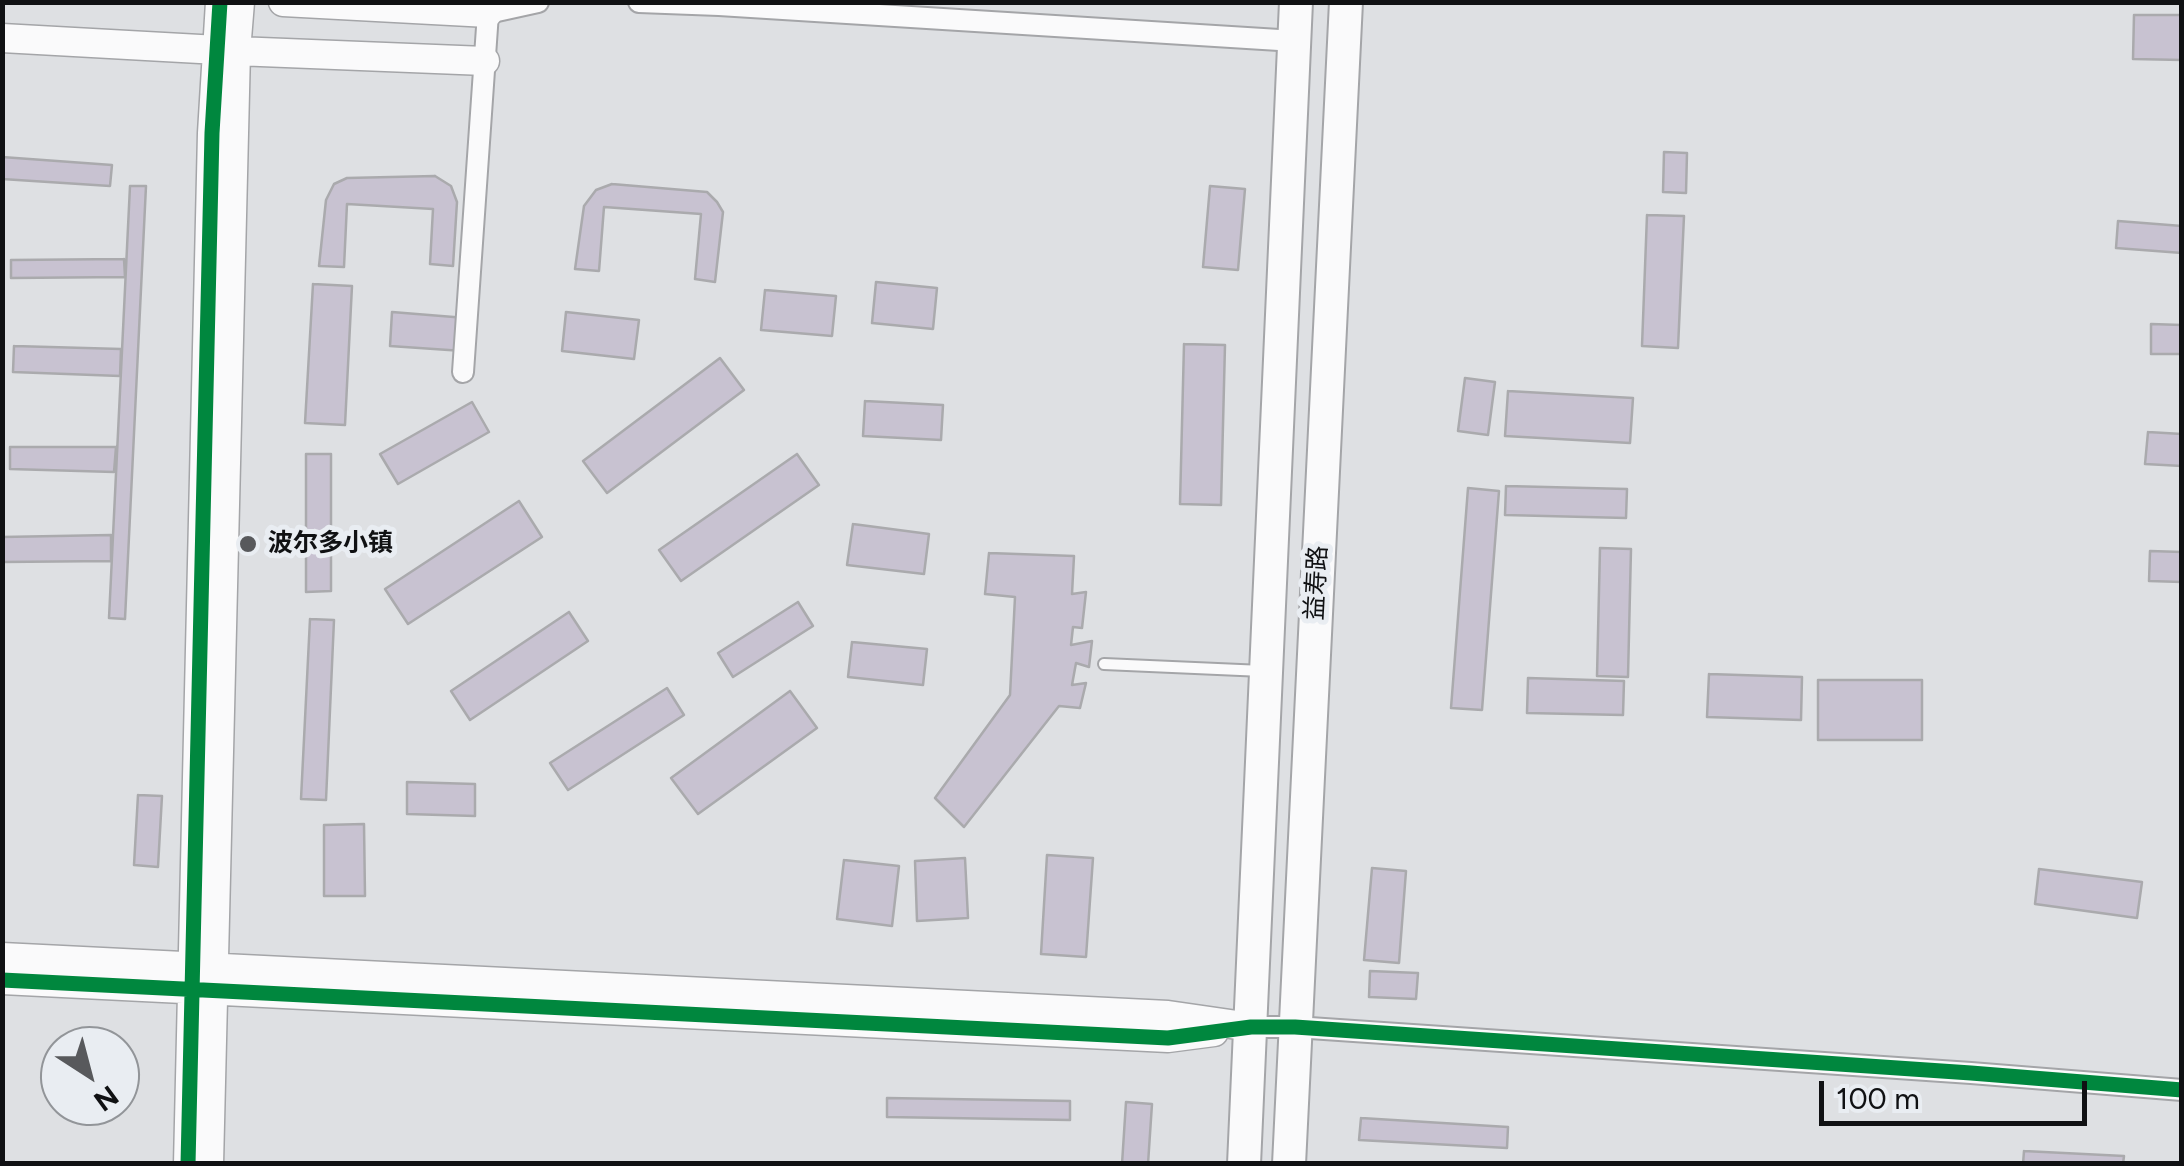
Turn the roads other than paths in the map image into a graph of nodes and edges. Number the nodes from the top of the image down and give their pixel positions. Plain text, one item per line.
1 (220, 2) edge
2 (240, 2) edge
3 (284, 2) edge
4 (538, 2) edge
5 (639, 2) edge
6 (1296, 2) edge
7 (1346, 2) edge
8 (488, 13) junction
9 (2, 38) edge
10 (1294, 41) junction
11 (226, 51) junction
12 (485, 61) junction
13 (463, 372) dead end
14 (1104, 664) dead end
15 (1268, 672) junction
16 (2, 957) edge
17 (202, 978) junction
18 (2, 980) edge
19 (1250, 1027) junction
20 (1295, 1027) junction
21 (2182, 1090) edge
22 (188, 1164) edge
23 (209, 1164) edge
24 (1244, 1164) edge
25 (1289, 1164) edge

1 - 11 street
2 - 11 street
3 - 8 street
4 - 8 street
5 - 10 street
6 - 10 main road, 益寿路
7 - 20 main road, 益寿路
8 - 12 street
9 - 11 street
10 - 15 main road, 益寿路
11 - 12 street
11 - 17 street
12 - 13 street
14 - 15 lane
15 - 19 main road, 益寿路
16 - 17 street
17 - 18 street
17 - 19 street
17 - 22 street
17 - 23 street
19 - 20 street
19 - 24 main road, 益寿路
20 - 21 street
20 - 25 main road, 益寿路

